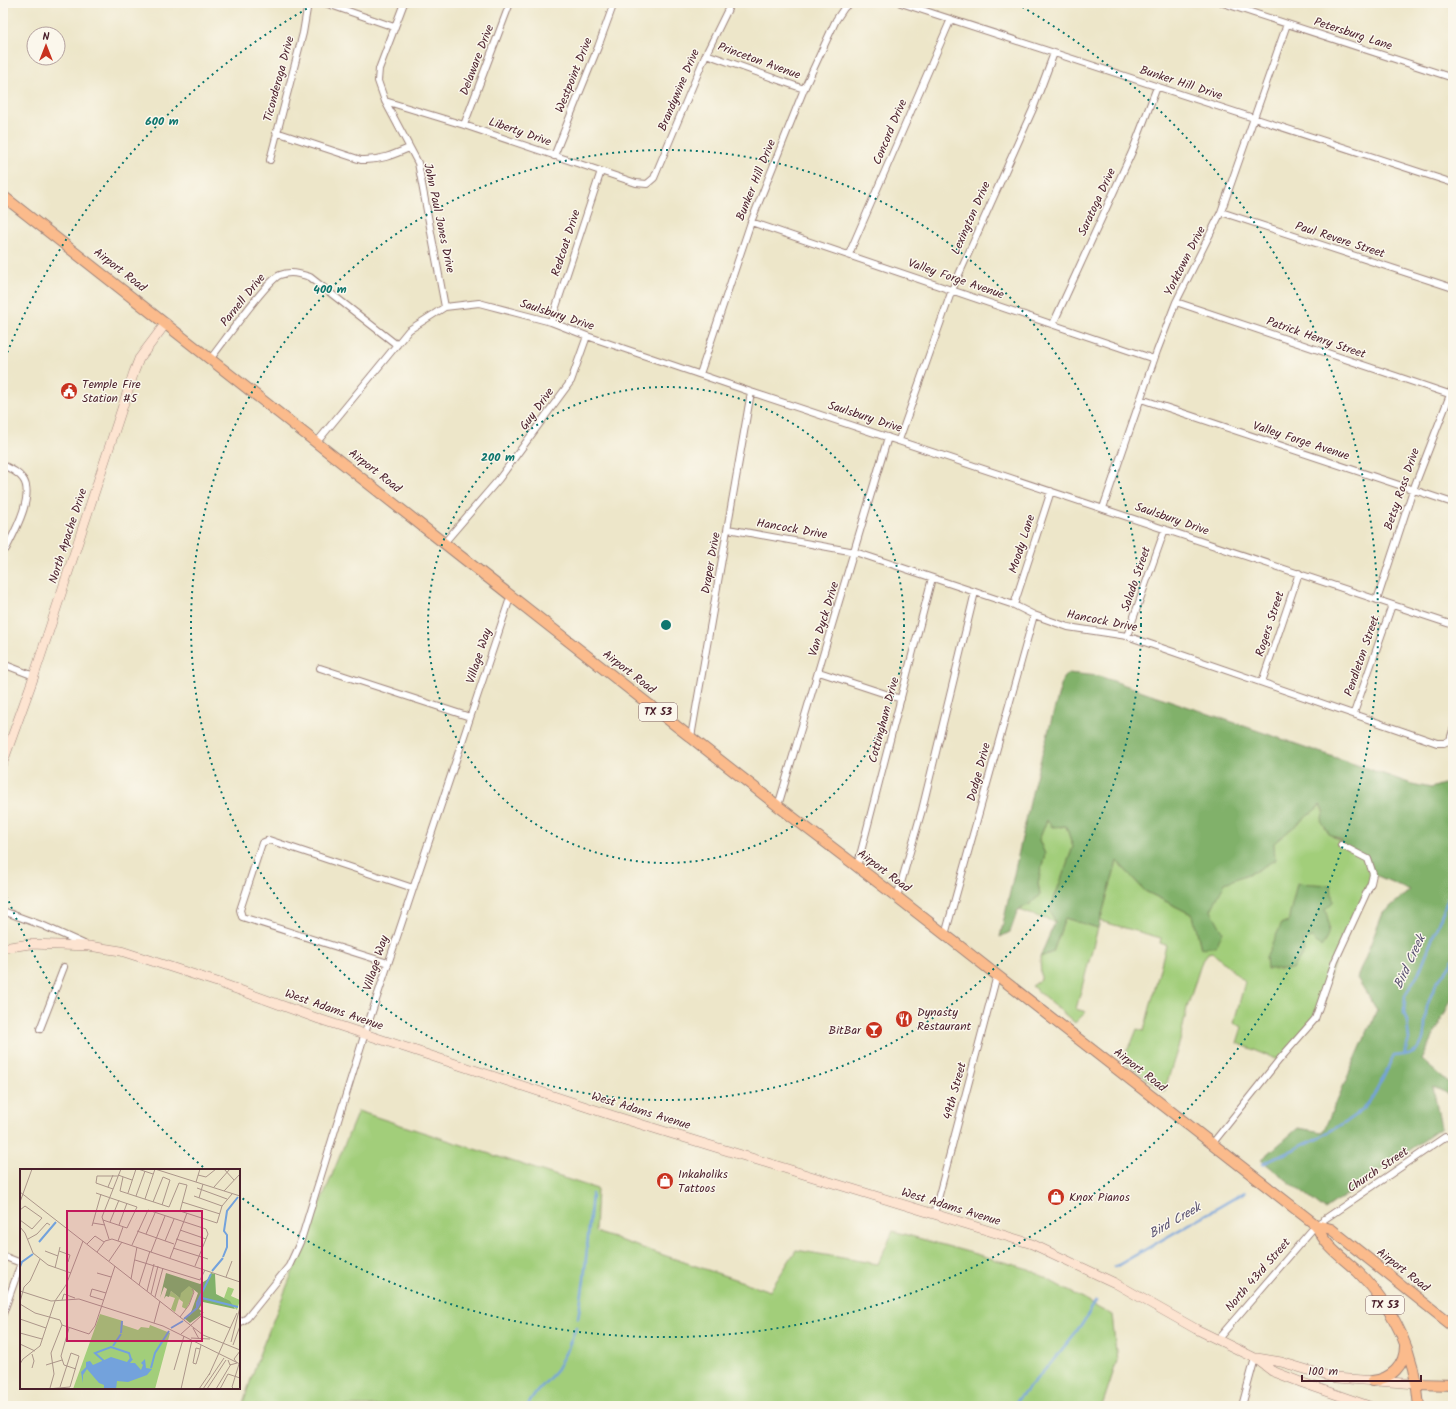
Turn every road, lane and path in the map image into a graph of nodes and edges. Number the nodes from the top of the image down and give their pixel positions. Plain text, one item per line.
1 (308, 3) edge
2 (325, 3) edge
3 (404, 3) edge
4 (510, 3) edge
5 (614, 3) edge
6 (730, 3) edge
7 (850, 3) edge
8 (901, 3) edge
9 (1223, 3) edge
10 (951, 18) junction
11 (1287, 24) junction
12 (394, 27) junction
13 (1054, 53) junction
14 (706, 54) junction
15 (1453, 78) edge
16 (1157, 87) junction
17 (804, 89) junction
18 (385, 101) junction
19 (1254, 118) junction
20 (464, 125) junction
21 (276, 132) junction
22 (409, 148) junction
23 (554, 156) junction
24 (270, 160) dead end
25 (601, 171) junction
26 (647, 184) joint
27 (1453, 184) edge
28 (3, 196) edge
29 (1221, 212) junction
30 (750, 222) junction
31 (849, 254) junction
32 (1453, 288) edge
33 (952, 290) junction
34 (1176, 302) junction
35 (446, 307) junction
36 (551, 322) junction
37 (166, 323) junction
38 (1053, 324) junction
39 (587, 336) junction
40 (397, 345) junction
41 (211, 358) junction
42 (1154, 359) junction
43 (700, 374) junction
44 (1453, 387) edge
45 (750, 392) junction
46 (1449, 394) junction
47 (1141, 399) junction
48 (888, 437) junction
49 (899, 440) junction
50 (317, 442) junction
51 (3, 465) edge
52 (1413, 490) junction
53 (1051, 491) junction
54 (1453, 503) edge
55 (1103, 508) junction
56 (728, 529) junction
57 (1165, 529) junction
58 (444, 543) junction
59 (6, 548) dead end
60 (855, 552) junction
61 (1299, 573) junction
62 (932, 578) junction
63 (975, 592) junction
64 (511, 595) junction
65 (1377, 600) junction
66 (1014, 605) junction
67 (1392, 605) junction
68 (1034, 615) junction
69 (1453, 626) edge
70 (1127, 636) junction
71 (3, 664) edge
72 (320, 668) dead end
73 (819, 672) junction
74 (34, 676) junction
75 (1262, 682) junction
76 (900, 699) junction
77 (1354, 714) junction
78 (470, 717) junction
79 (1453, 730) edge
80 (691, 737) junction
81 (3, 762) edge
82 (778, 806) junction
83 (1341, 845) dead end
84 (857, 867) junction
85 (413, 888) junction
86 (897, 897) junction
87 (3, 911) edge
88 (945, 935) junction
89 (89, 946) junction
90 (3, 948) edge
91 (388, 963) junction
92 (64, 967) dead end
93 (997, 975) junction
94 (40, 1029) dead end
95 (365, 1033) junction
96 (1453, 1138) edge
97 (1212, 1144) junction
98 (934, 1214) junction
99 (1316, 1225) junction
100 (3, 1256) edge
101 (20, 1263) edge
102 (20, 1266) edge
103 (3, 1314) edge
104 (240, 1322) edge
105 (1453, 1326) edge
106 (1217, 1340) junction
107 (1405, 1342) junction
108 (1255, 1358) junction
109 (1372, 1381) junction
110 (1417, 1384) junction
111 (1453, 1385) edge
112 (1349, 1402) edge
113 (1242, 1406) edge
114 (1369, 1406) edge
115 (1419, 1406) edge

1 - 21 street, Ticonderoga Drive
2 - 12 street
3 - 12 street, John Paul Jones Drive
4 - 20 street, Delaware Drive
5 - 23 street, Westpoint Drive
6 - 14 street, Brandywine Drive
7 - 17 street, Bunker Hill Drive
8 - 10 street, Bunker Hill Drive
9 - 11 street, Petersburg Lane
10 - 13 street, Bunker Hill Drive
10 - 31 street, Concord Drive
11 - 15 street, Petersburg Lane
11 - 19 street, Yorktown Drive
12 - 18 street, John Paul Jones Drive
13 - 16 street, Bunker Hill Drive
13 - 33 street, Lexington Drive
14 - 17 street, Princeton Avenue
14 - 26 street, Brandywine Drive
16 - 19 street, Bunker Hill Drive
16 - 38 street, Saratoga Drive
17 - 30 street, Bunker Hill Drive
18 - 20 street, Liberty Drive
18 - 22 street, John Paul Jones Drive
19 - 27 street, Bunker Hill Drive
19 - 29 street, Yorktown Drive
20 - 23 street, Liberty Drive
21 - 22 street
21 - 24 street, Ticonderoga Drive
22 - 35 street, John Paul Jones Drive
23 - 25 street, Liberty Drive
25 - 26 street, Liberty Drive
25 - 36 street, Redcoat Drive
28 - 37 main road, Airport Road / TX 53
29 - 32 street, Paul Revere Street
29 - 34 street, Yorktown Drive
30 - 31 street, Valley Forge Avenue
30 - 43 street, Bunker Hill Drive
31 - 33 street, Valley Forge Avenue
33 - 38 street, Valley Forge Avenue
33 - 49 street, Lexington Drive
34 - 42 street, Yorktown Drive
34 - 46 street, Patrick Henry Street
35 - 36 street, Saulsbury Drive
35 - 40 street, Saulsbury Drive
36 - 39 street, Saulsbury Drive
37 - 41 main road, Airport Road / TX 53
37 - 74 main road, North Apache Drive
38 - 42 street, Valley Forge Avenue
39 - 43 street, Saulsbury Drive
39 - 58 street, Guy Drive
40 - 41 street, Parnell Drive
40 - 50 street, Saulsbury Drive
41 - 50 main road, Airport Road / TX 53
42 - 47 street, Yorktown Drive
43 - 45 street, Saulsbury Drive
44 - 46 street, Betsy Ross Drive
45 - 48 street, Saulsbury Drive
45 - 56 street, Draper Drive
46 - 52 street, Betsy Ross Drive
47 - 52 street, Valley Forge Avenue
47 - 55 street, Yorktown Drive
48 - 49 street, Saulsbury Drive
48 - 60 street, Van Dyck Drive
49 - 53 street, Saulsbury Drive
50 - 58 main road, Airport Road / TX 53
51 - 59 street
52 - 54 street, Valley Forge Avenue
52 - 65 street, Betsy Ross Drive
53 - 55 street, Saulsbury Drive
53 - 66 street, Moody Lane
55 - 57 street, Saulsbury Drive
56 - 60 street, Hancock Drive
56 - 80 street, Draper Drive
57 - 61 street, Saulsbury Drive
57 - 70 street, Salado Street
58 - 64 main road, Airport Road / TX 53
60 - 62 street, Hancock Drive
60 - 73 street, Van Dyck Drive
61 - 65 street, Saulsbury Drive
61 - 75 street, Rogers Street
62 - 63 street, Hancock Drive
62 - 76 street, Cottingham Drive
63 - 66 street, Hancock Drive
63 - 86 street
64 - 78 street, Village Way
64 - 80 main road, Airport Road / TX 53
65 - 67 street, Saulsbury Drive
66 - 68 street, Hancock Drive
67 - 69 street, Saulsbury Drive
67 - 77 street, Pendleton Street
68 - 70 street, Hancock Drive
68 - 88 street, Dodge Drive
70 - 75 street, Hancock Drive
71 - 74 street
72 - 78 street
73 - 76 street
73 - 82 street, Van Dyck Drive
74 - 81 main road, North Apache Drive
75 - 77 street, Hancock Drive
76 - 84 street, Cottingham Drive
77 - 79 street, Hancock Drive
78 - 85 street, Village Way
80 - 82 main road, Airport Road / TX 53
82 - 84 main road, Airport Road / TX 53
83 - 97 street
84 - 86 main road, Airport Road / TX 53
85 - 91 street, Village Way
85 - 91 street
86 - 88 main road, Airport Road / TX 53
87 - 89 street
88 - 93 main road, Airport Road / TX 53
89 - 90 main road, West Adams Avenue
89 - 95 main road, West Adams Avenue
91 - 95 street, Village Way
92 - 94 street
93 - 97 main road, Airport Road / TX 53
93 - 98 street, 49th Street
95 - 98 main road, West Adams Avenue
95 - 104 street, Village Way
96 - 99 street, Church Street
97 - 99 main road, Airport Road / TX 53
98 - 106 main road, West Adams Avenue
99 - 105 main road, Airport Road / TX 53
99 - 106 street, North 43rd Street
99 - 107 main road, Airport Road / TX 53
100 - 101 street
102 - 103 street
106 - 108 main road, West Adams Avenue
107 - 109 main road
107 - 110 main road, Airport Road / TX 53
108 - 109 main road, West Adams Avenue
108 - 112 main road, West Adams Avenue
108 - 113 street
109 - 110 main road, West Adams Avenue
110 - 111 main road
110 - 115 main road, Airport Road / TX 53
112 - 114 main road, West Adams Avenue

